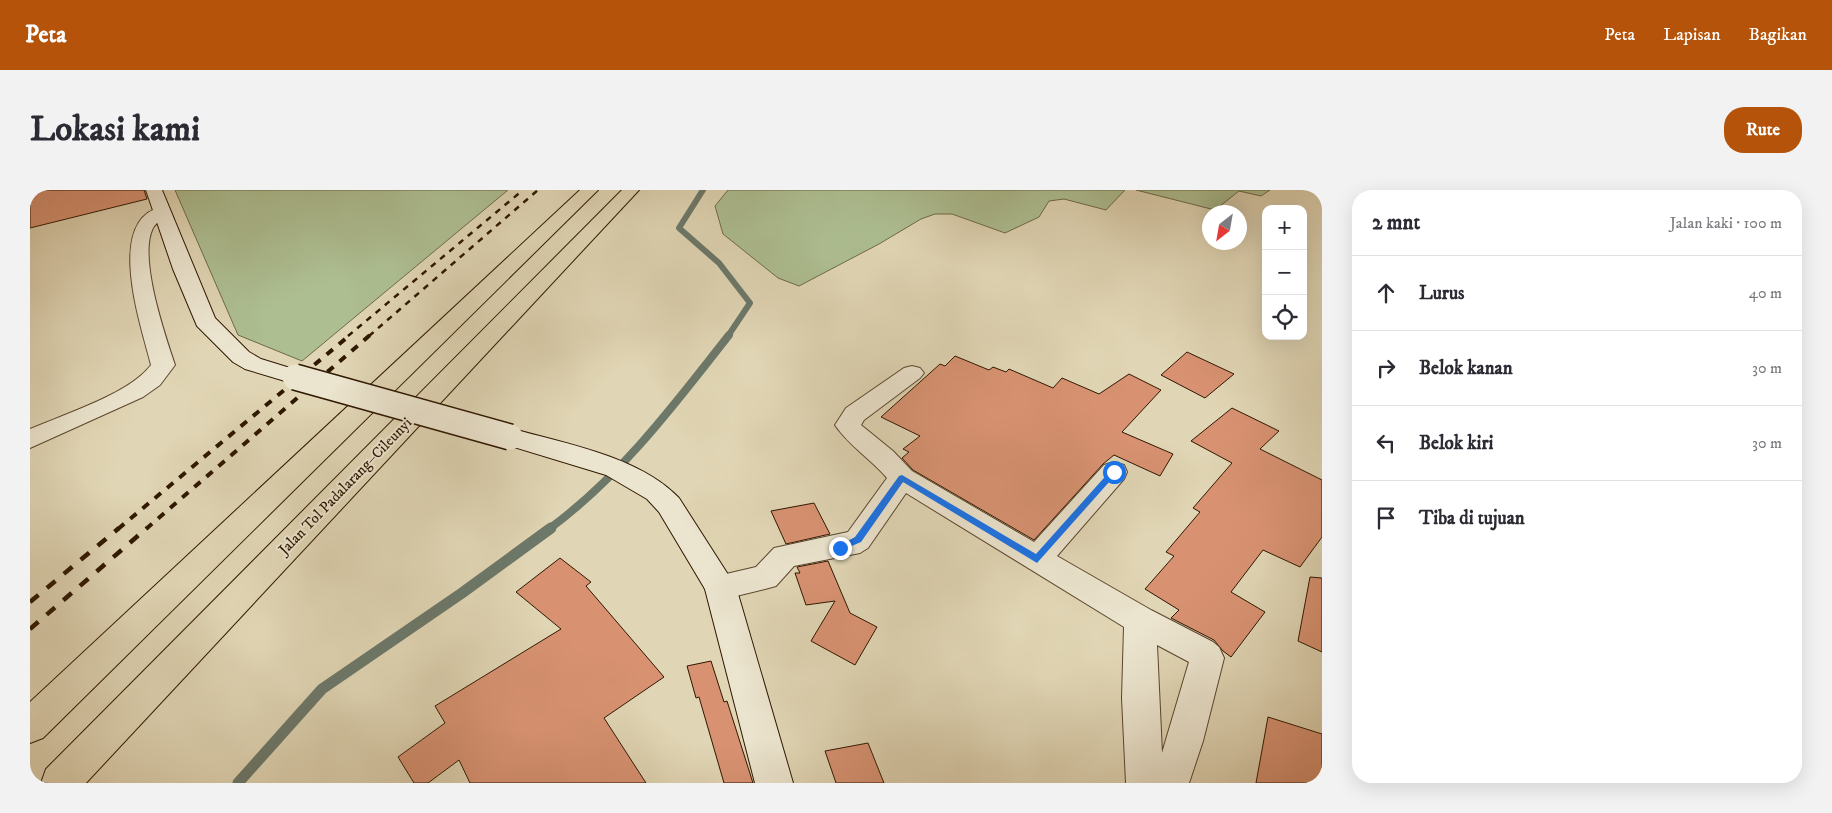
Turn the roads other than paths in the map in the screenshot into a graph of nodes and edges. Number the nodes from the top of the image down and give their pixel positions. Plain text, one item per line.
1 (154, 190) edge
2 (590, 190) edge
3 (632, 190) edge
4 (161, 212) junction
5 (912, 373) dead end
6 (30, 438) edge
7 (1114, 472) dead end
8 (902, 478) junction
9 (1037, 559) junction
10 (720, 587) junction
11 (1140, 620) junction
12 (30, 726) edge
13 (60, 783) edge
14 (774, 783) edge
15 (1145, 783) edge
16 (1170, 783) edge

1 - 4 street
2 - 12 highway
3 - 13 highway, Jalan Tol Padalarang–Cileunyi
4 - 6 street
4 - 10 street, bridge
5 - 8 street
7 - 9 street
8 - 9 street
8 - 10 street
9 - 11 street
10 - 14 street
11 - 15 street
11 - 16 street

